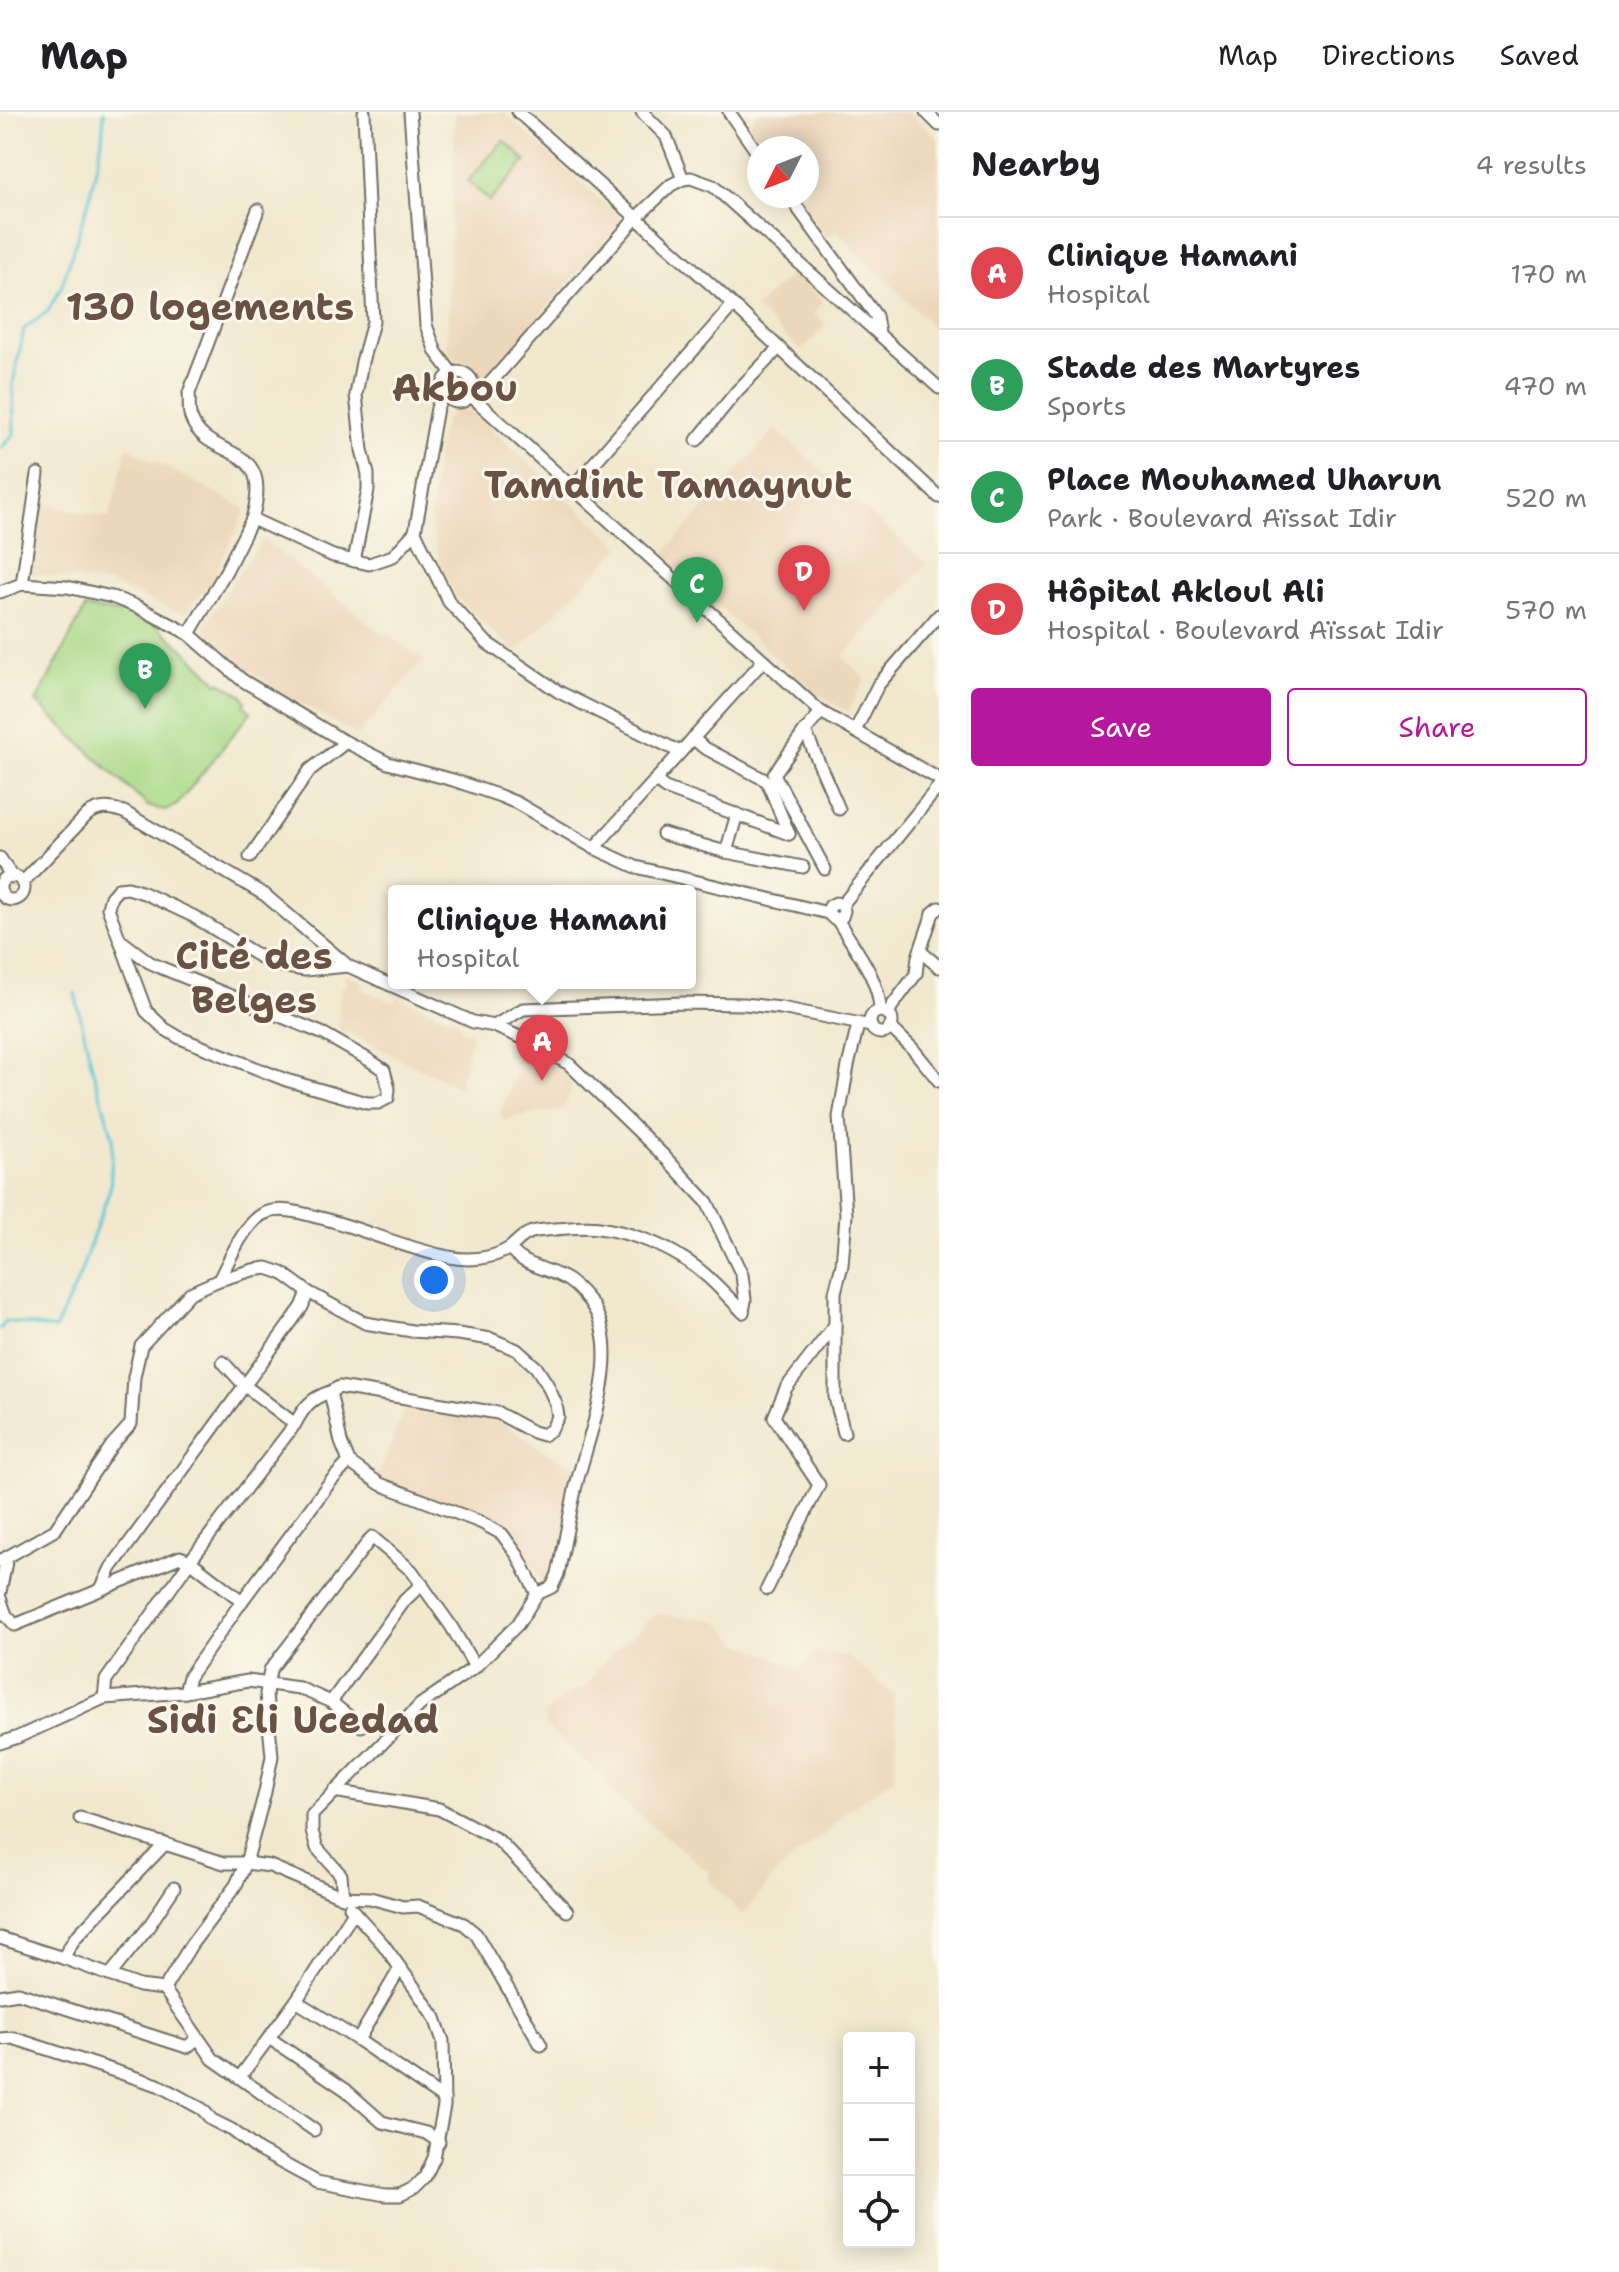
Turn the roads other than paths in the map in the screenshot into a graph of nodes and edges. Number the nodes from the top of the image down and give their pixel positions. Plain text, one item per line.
1 (364, 112) edge
2 (410, 112) edge
3 (518, 112) edge
4 (642, 112) edge
5 (729, 112) edge
6 (926, 112) edge
7 (939, 125) edge
8 (747, 138) edge
9 (683, 179) junction
10 (798, 208) edge
11 (258, 210) dead end
12 (636, 218) junction
13 (733, 305) junction
14 (879, 333) junction
15 (779, 348) junction
16 (452, 373) junction
17 (939, 388) edge
18 (471, 390) junction
19 (444, 393) junction
20 (697, 440) dead end
21 (38, 474) dead end
22 (573, 487) junction
23 (939, 497) edge
24 (252, 519) junction
25 (415, 532) junction
26 (354, 561) junction
27 (22, 584) junction
28 (0, 592) edge
29 (939, 615) edge
30 (189, 634) junction
31 (763, 661) junction
32 (821, 712) junction
33 (805, 731) junction
34 (855, 731) junction
35 (693, 738) junction
36 (346, 742) junction
37 (680, 752) junction
38 (939, 779) edge
39 (655, 780) junction
40 (939, 786) edge
41 (839, 809) dead end
42 (737, 814) junction
43 (663, 834) dead end
44 (594, 848) junction
45 (726, 852) junction
46 (250, 857) dead end
47 (0, 858) edge
48 (803, 867) dead end
49 (825, 869) dead end
50 (10, 878) edge
51 (2, 896) edge
52 (939, 908) edge
53 (833, 916) junction
54 (120, 940) junction
55 (920, 951) junction
56 (348, 966) junction
57 (939, 967) edge
58 (388, 984) edge
59 (399, 989) edge
60 (886, 1017) junction
61 (494, 1026) junction
62 (864, 1026) junction
63 (939, 1081) edge
64 (510, 1248) junction
65 (219, 1280) junction
66 (308, 1292) junction
67 (835, 1324) junction
68 (223, 1362) dead end
69 (244, 1385) junction
70 (330, 1392) junction
71 (295, 1424) junction
72 (844, 1433) dead end
73 (349, 1462) junction
74 (4, 1559) edge
75 (190, 1561) junction
76 (422, 1584) junction
77 (101, 1589) junction
78 (767, 1589) dead end
79 (537, 1594) junction
80 (0, 1595) edge
81 (242, 1601) junction
82 (475, 1667) junction
83 (266, 1682) junction
84 (185, 1692) junction
85 (104, 1698) junction
86 (331, 1702) junction
87 (361, 1726) dead end
88 (0, 1743) edge
89 (334, 1791) junction
90 (80, 1818) dead end
91 (165, 1844) junction
92 (246, 1863) junction
93 (174, 1888) dead end
94 (343, 1897) junction
95 (567, 1911) dead end
96 (354, 1912) junction
97 (0, 1938) edge
98 (63, 1958) junction
99 (400, 1968) junction
100 (110, 1975) junction
101 (164, 1989) junction
102 (0, 1996) edge
103 (296, 2001) junction
104 (198, 2038) junction
105 (269, 2038) junction
106 (0, 2039) edge
107 (358, 2040) junction
108 (541, 2045) dead end
109 (240, 2077) junction
110 (444, 2099) junction
111 (314, 2130) dead end
112 (439, 2142) junction

1 - 26 street
2 - 16 street
3 - 12 street
4 - 9 street
5 - 8 street
6 - 7 street
9 - 12 street
9 - 14 street
10 - 14 street
11 - 24 street
12 - 13 street
12 - 18 street
13 - 15 street
13 - 22 street
14 - 17 street
15 - 20 street
15 - 23 street
16 - 18 street
16 - 19 street
18 - 19 street
18 - 22 street
19 - 25 street
21 - 27 street
22 - 31 street
24 - 26 street
24 - 30 street
25 - 26 street
25 - 37 street
27 - 28 street
27 - 30 street
29 - 34 street
30 - 36 street
31 - 32 street
31 - 35 street
32 - 33 street
32 - 34 street
33 - 41 street
33 - 49 street
34 - 38 street
35 - 37 street
35 - 42 street
36 - 44 street
36 - 46 street
37 - 39 street
39 - 42 street
39 - 44 street
40 - 53 street
42 - 45 street
43 - 45 street
44 - 53 street
45 - 48 street
47 - 50 street
50 - 51 street
50 - 51 street
50 - 56 street
52 - 55 street
53 - 60 street
54 - 54 street
54 - 56 street
55 - 57 street
55 - 60 street
56 - 58 street
59 - 61 street
60 - 62 street
60 - 62 street
60 - 63 street
61 - 62 street
61 - 64 street
62 - 67 street
64 - 65 street
64 - 79 street
65 - 66 street
65 - 74 street
66 - 69 street
66 - 70 street
67 - 72 street
67 - 78 street
68 - 69 street
69 - 71 street
69 - 77 street
70 - 71 street
70 - 73 street
71 - 75 street
73 - 79 street
73 - 81 street
74 - 80 street
75 - 77 street
75 - 81 street
75 - 85 street
76 - 82 street
76 - 83 street
76 - 86 street
77 - 80 street
79 - 82 street
81 - 84 street
82 - 89 street
83 - 84 street
83 - 86 street
83 - 92 street
84 - 85 street
85 - 88 street
86 - 87 street
89 - 94 street
89 - 95 street
90 - 91 street
91 - 92 street
91 - 98 street
92 - 94 street
92 - 101 street
93 - 100 street
94 - 96 street
94 - 108 street
96 - 99 street
96 - 103 street
97 - 98 street
98 - 100 street
99 - 107 street
99 - 110 street
100 - 101 street
101 - 104 street
102 - 104 street
103 - 105 street
103 - 107 street
104 - 109 street
105 - 109 street
105 - 112 street
106 - 112 street
107 - 110 street
109 - 111 street
110 - 112 street

